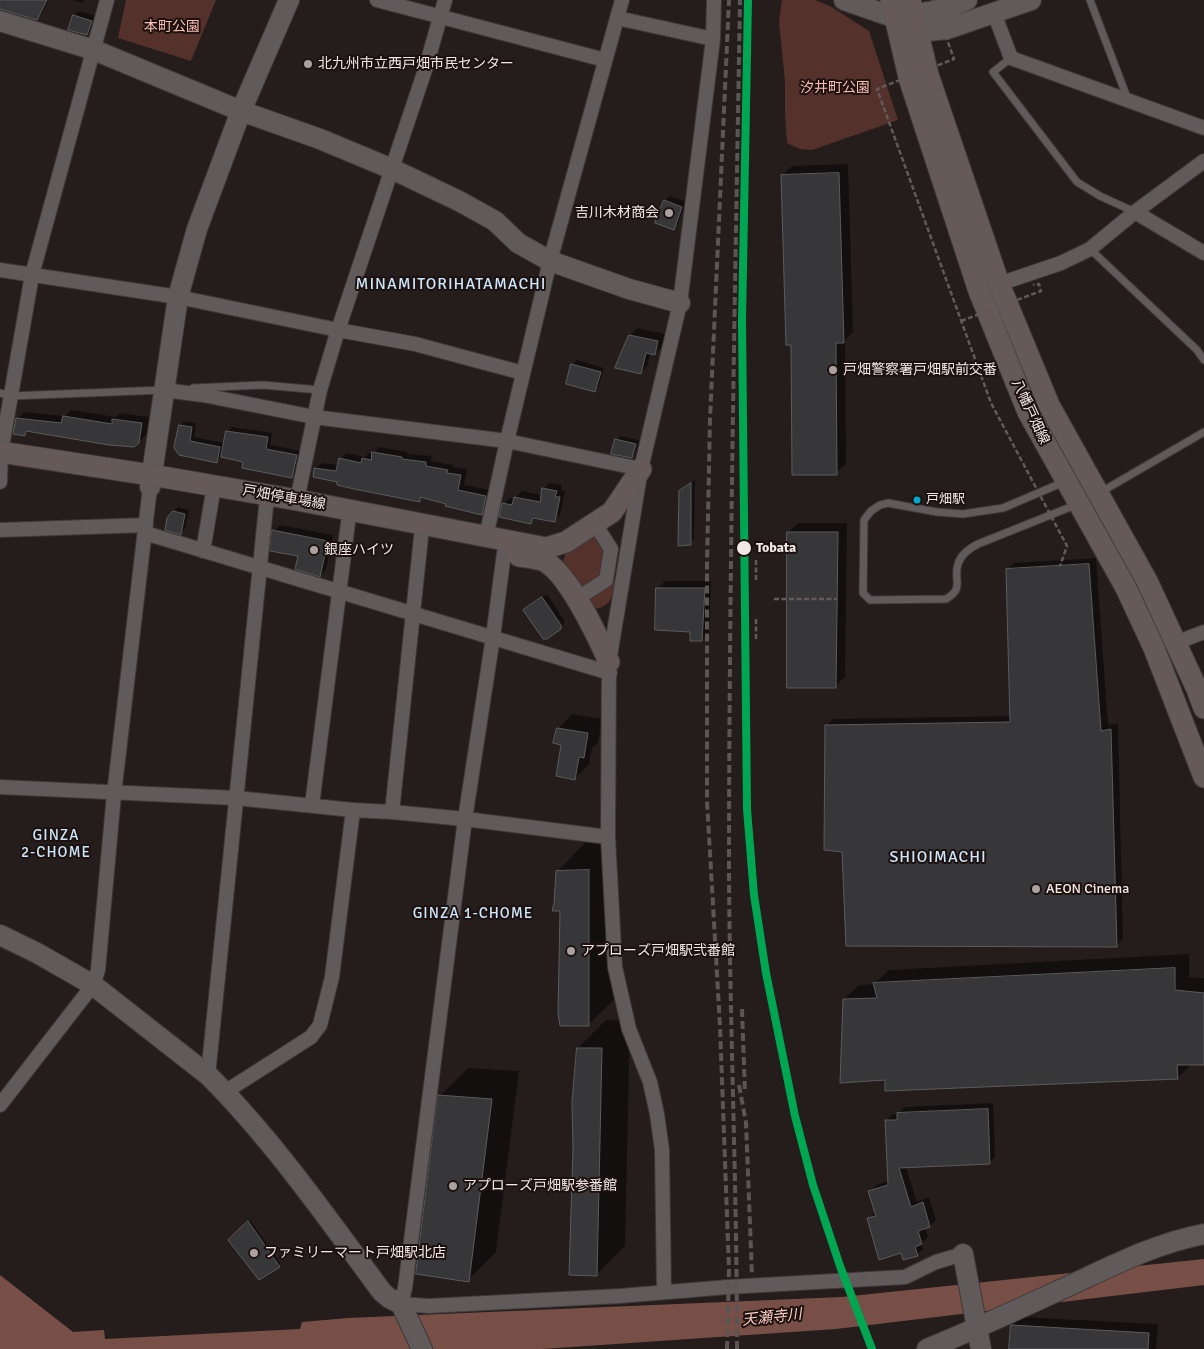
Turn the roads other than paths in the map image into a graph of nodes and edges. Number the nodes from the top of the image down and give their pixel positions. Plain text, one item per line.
1 (107, 0) edge
2 (289, 0) edge
3 (377, 0) edge
4 (445, 0) edge
5 (622, 0) edge
6 (714, 0) edge
7 (844, 0) edge
8 (967, 0) edge
9 (1030, 0) edge
10 (1090, 0) edge
11 (906, 13) edge
12 (994, 13) junction
13 (440, 16) junction
14 (617, 18) junction
15 (0, 21) edge
16 (713, 39) junction
17 (94, 50) junction
18 (1011, 58) junction
19 (605, 60) junction
20 (1128, 100) junction
21 (241, 111) junction
22 (1204, 128) edge
23 (1204, 161) edge
24 (392, 169) junction
25 (1135, 212) junction
26 (1090, 249) junction
27 (1204, 254) edge
28 (550, 261) junction
29 (0, 270) edge
30 (32, 275) junction
31 (999, 284) junction
32 (178, 297) junction
33 (680, 303) junction
34 (338, 330) junction
35 (1204, 360) edge
36 (523, 373) junction
37 (164, 390) junction
38 (320, 390) junction
39 (6, 394) edge
40 (314, 416) junction
41 (1204, 432) edge
42 (507, 441) junction
43 (0, 463) edge
44 (641, 469) junction
45 (151, 481) junction
46 (1085, 493) junction
47 (212, 498) junction
48 (297, 500) junction
49 (266, 507) junction
50 (348, 523) junction
51 (597, 527) dead end
52 (145, 529) junction
53 (0, 530) edge
54 (421, 537) junction
55 (486, 537) junction
56 (566, 542) junction
57 (203, 551) junction
58 (504, 553) junction
59 (260, 568) junction
60 (558, 572) junction
61 (340, 591) junction
62 (581, 596) dead end
63 (414, 614) junction
64 (1204, 632) edge
65 (493, 637) junction
66 (1175, 643) junction
67 (609, 667) junction
68 (1204, 708) edge
69 (1204, 777) edge
70 (0, 787) edge
71 (114, 794) junction
72 (236, 798) junction
73 (312, 805) junction
74 (353, 810) junction
75 (392, 812) junction
76 (465, 819) junction
77 (608, 837) junction
78 (0, 935) edge
79 (93, 985) junction
80 (208, 1075) junction
81 (225, 1092) junction
82 (0, 1105) edge
83 (1204, 1234) edge
84 (963, 1254) joint
85 (664, 1292) junction
86 (401, 1304) junction
87 (975, 1322) junction
88 (422, 1349) edge
89 (927, 1349) edge
90 (981, 1349) edge

1 - 17 street
2 - 21 street
3 - 13 street
4 - 13 street
5 - 14 street
6 - 16 street
7 - 11 street
8 - 11 street
9 - 12 street
10 - 20 lane
11 - 12 street
11 - 31 main road, 八幡戸畑線
11 - 46 main road, 八幡戸畑線
12 - 18 street
13 - 19 street
13 - 24 street
14 - 16 street
14 - 19 street
15 - 17 street
16 - 33 street
17 - 21 street
17 - 30 street
18 - 20 street
18 - 25 lane
19 - 28 street
20 - 22 street
21 - 24 street
21 - 32 street
23 - 25 street
24 - 28 street
24 - 34 street
25 - 26 street
25 - 27 street
26 - 31 street
26 - 35 lane
28 - 33 street
28 - 36 street
29 - 30 street
30 - 32 street
30 - 39 street
31 - 46 main road, 八幡戸畑線
32 - 34 street
32 - 37 street
33 - 44 street
34 - 36 street
34 - 38 street
36 - 42 street
37 - 38 lane
37 - 39 lane
37 - 40 street
37 - 45 street
38 - 40 street
39 - 43 street
40 - 42 street
40 - 48 street
41 - 46 lane
42 - 44 street
42 - 55 street
43 - 45 main road, 戸畑停車場線
44 - 56 main road, 戸畑停車場線
44 - 67 street
45 - 47 main road, 戸畑停車場線
45 - 48 main road, 戸畑停車場線
45 - 52 street
46 - 46 lane
46 - 66 main road, 八幡戸畑線
46 - 69 main road, 八幡戸畑線
47 - 49 main road, 戸畑停車場線
47 - 57 street
48 - 55 main road, 戸畑停車場線
49 - 50 main road, 戸畑停車場線
49 - 59 street
50 - 54 main road, 戸畑停車場線
50 - 61 street
51 - 62 street
52 - 53 street
52 - 57 street
52 - 71 street
54 - 58 main road, 戸畑停車場線
54 - 63 street
55 - 56 main road, 戸畑停車場線
56 - 60 main road
57 - 59 street
58 - 60 main road, 戸畑停車場線
58 - 65 street
59 - 61 street
59 - 72 street
60 - 67 main road, 戸畑停車場線
61 - 63 street
61 - 73 street
63 - 65 street
63 - 75 street
64 - 66 street
65 - 67 street
65 - 76 street
66 - 68 main road, 八幡戸畑線
67 - 77 street
70 - 71 street
71 - 72 street
71 - 79 street
72 - 73 street
72 - 80 street
73 - 74 street
74 - 75 street
74 - 81 street
75 - 76 street
76 - 77 street
76 - 86 street
77 - 85 street
78 - 79 street
79 - 80 street
79 - 82 street
80 - 81 street
81 - 86 street
83 - 87 street
84 - 85 street
84 - 87 street
85 - 86 street
86 - 88 street
87 - 89 street
87 - 90 street

